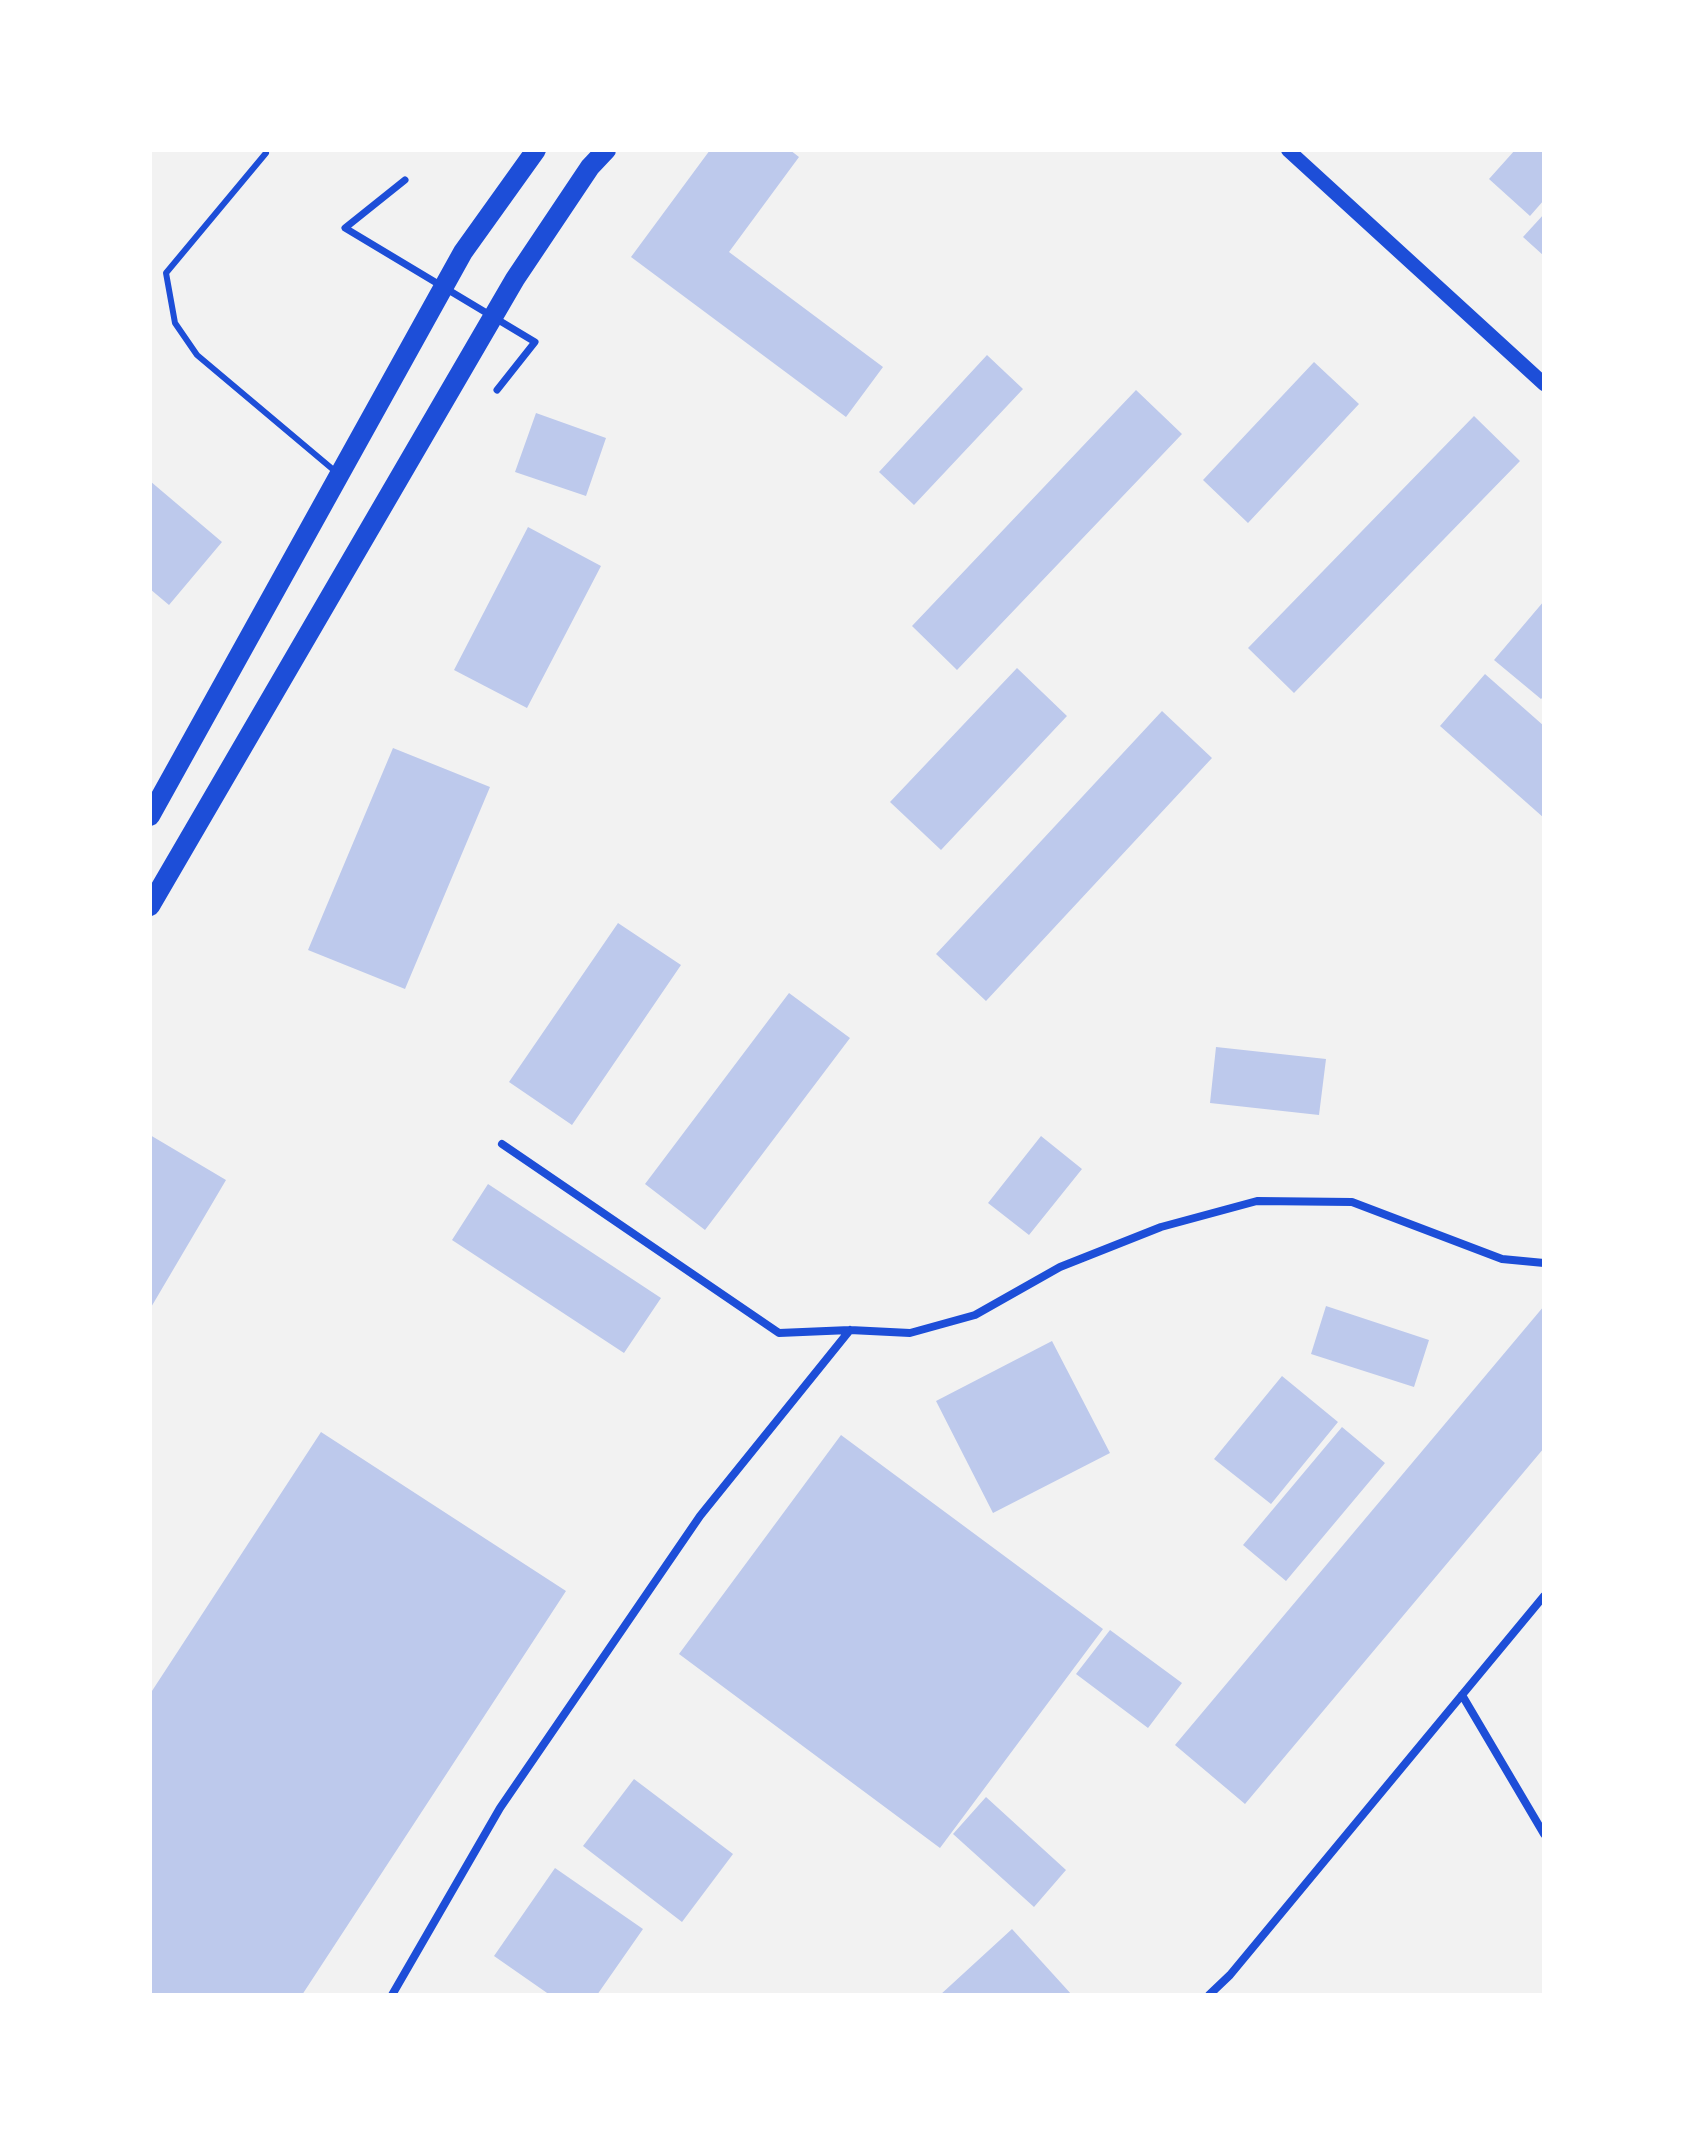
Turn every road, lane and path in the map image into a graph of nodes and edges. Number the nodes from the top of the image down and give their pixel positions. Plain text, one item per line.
1 (536, 150) edge
2 (606, 150) edge
3 (1288, 150) edge
4 (266, 153) dead end
5 (405, 180) dead end
6 (1544, 384) edge
7 (497, 390) dead end
8 (339, 474) junction
9 (150, 816) edge
10 (150, 906) edge
11 (502, 1144) dead end
12 (1544, 1263) edge
13 (850, 1330) junction
14 (1544, 1596) edge
15 (1462, 1695) junction
16 (1544, 1834) edge
17 (392, 1995) edge
18 (1209, 1995) edge

1 - 8 main road
2 - 10 main road
3 - 6 street
4 - 8 lane
5 - 7 street
8 - 9 main road
11 - 13 street
12 - 13 street
13 - 17 street
14 - 15 street
15 - 16 street
15 - 18 street

